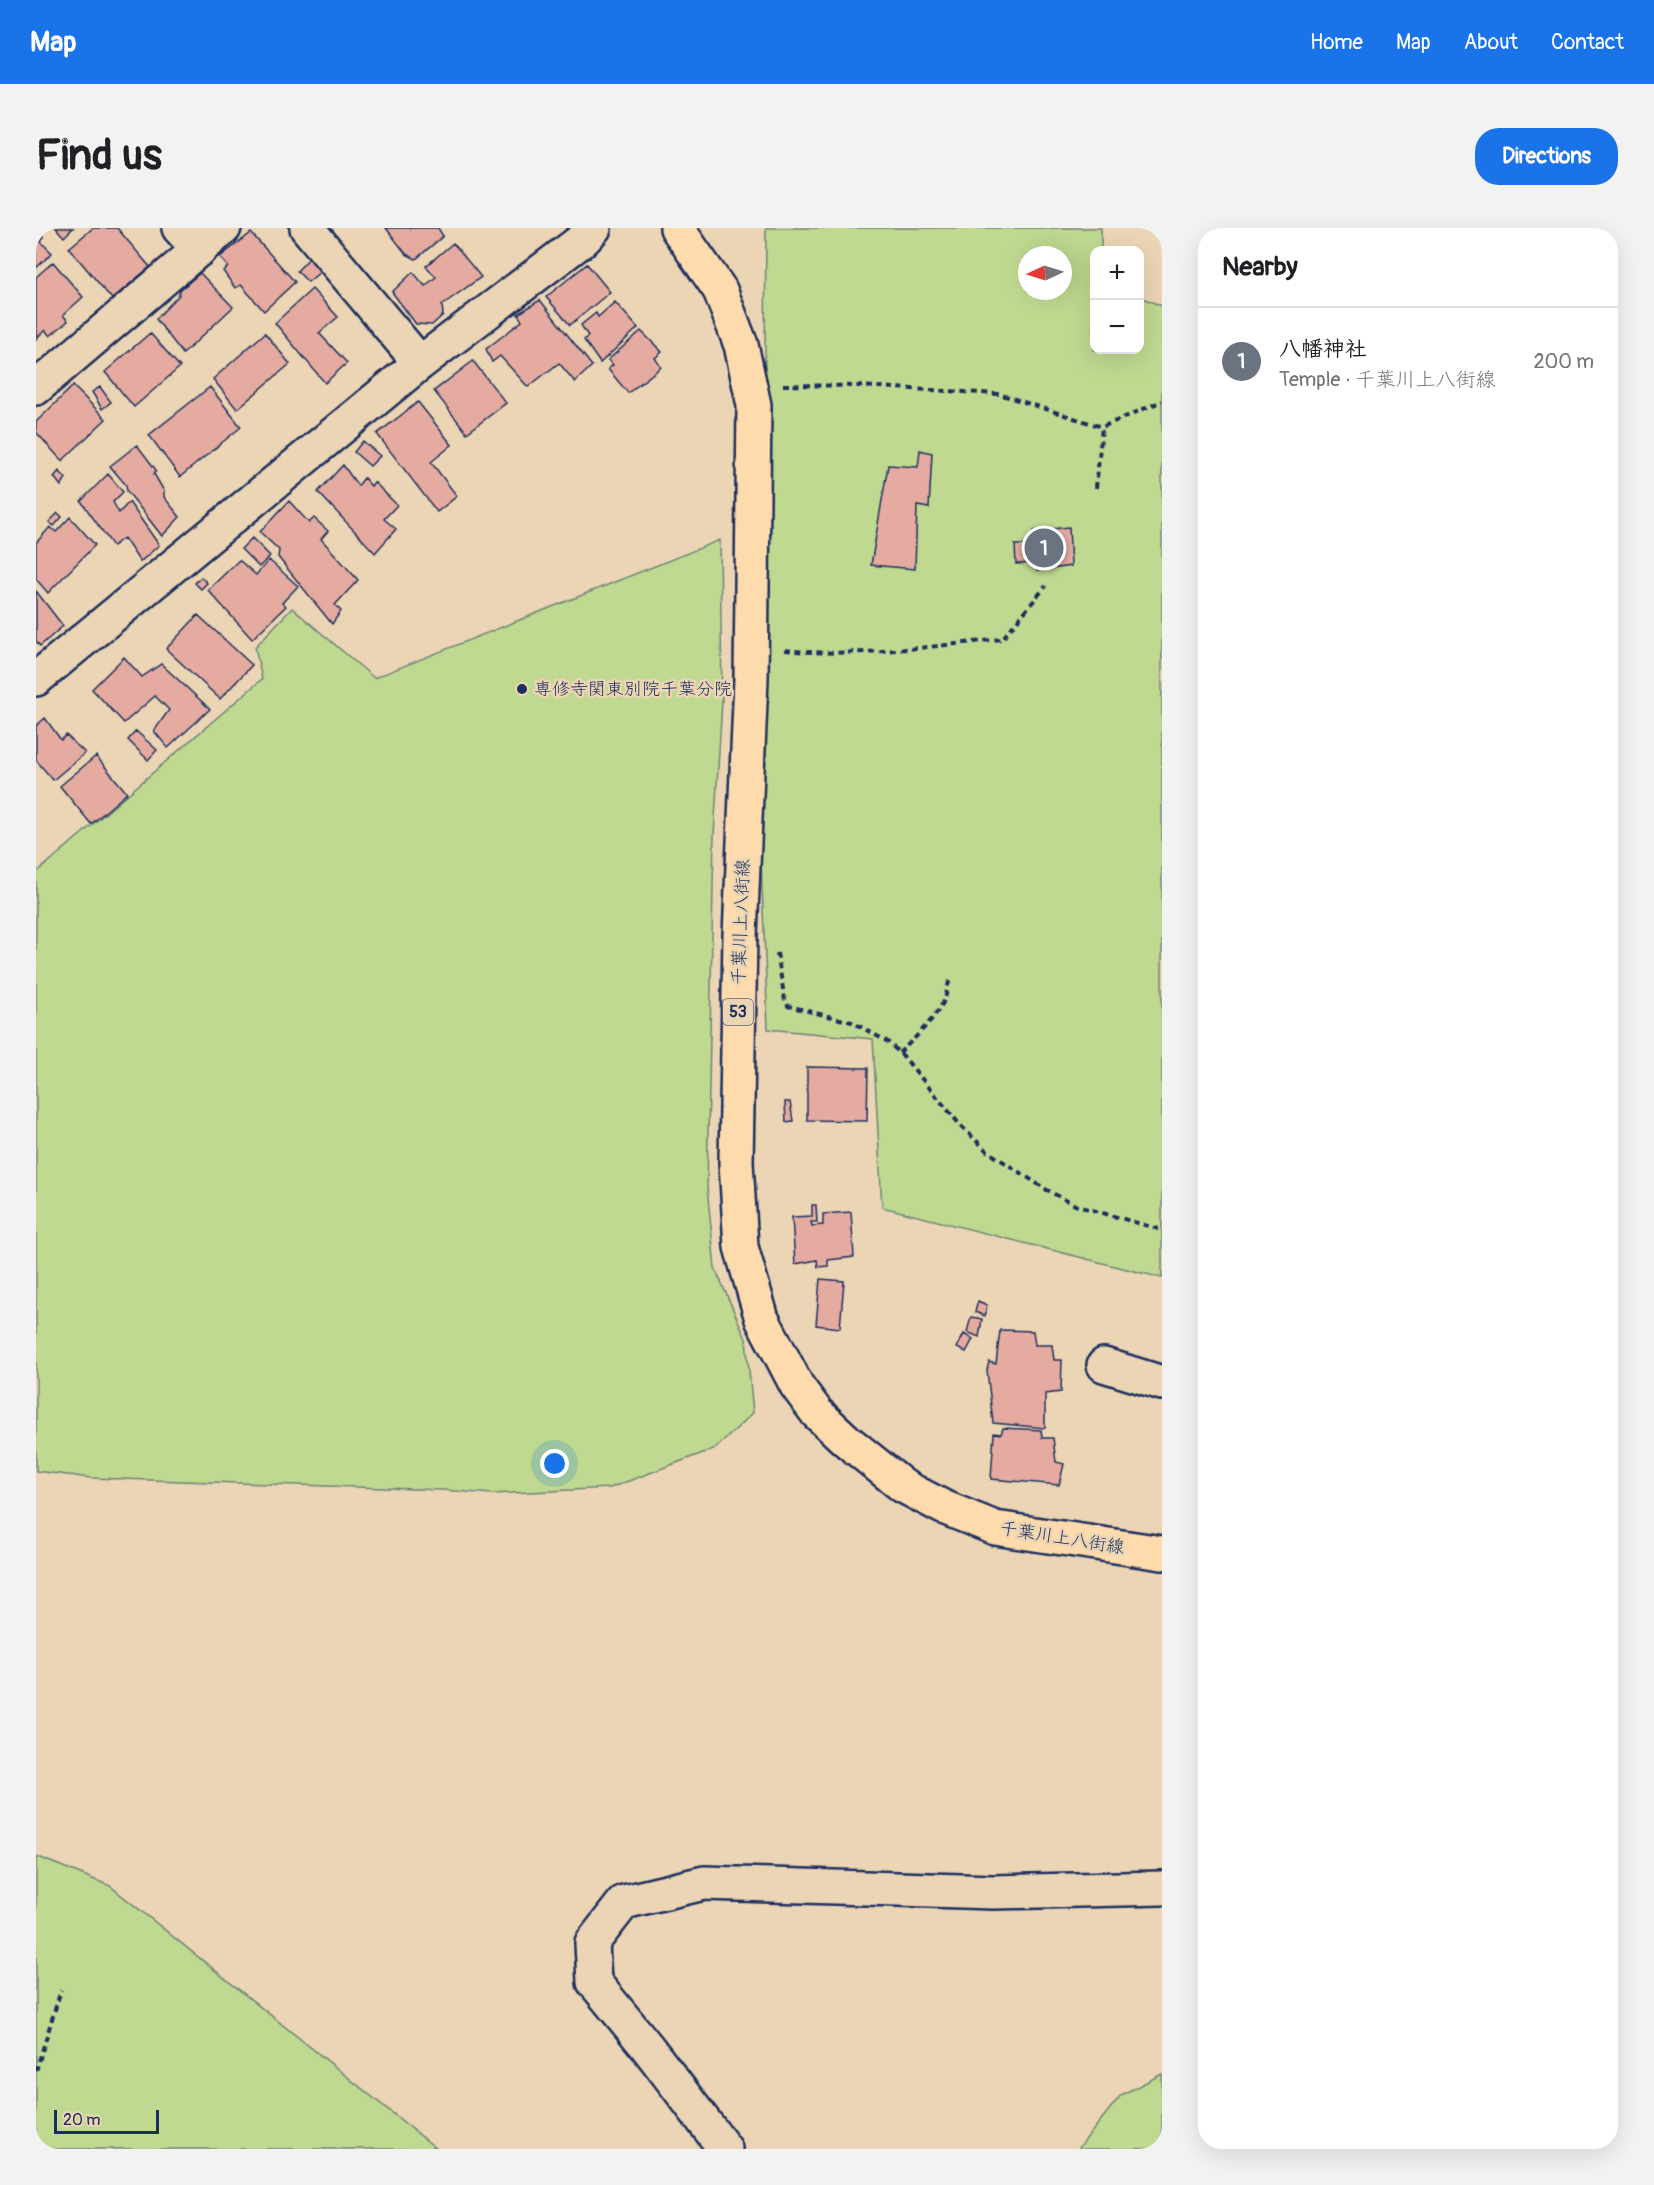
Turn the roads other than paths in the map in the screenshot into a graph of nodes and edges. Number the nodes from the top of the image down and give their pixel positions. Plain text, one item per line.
1 (224, 228) edge
2 (307, 228) edge
3 (594, 228) edge
4 (677, 228) edge
5 (189, 239) edge
6 (420, 363) junction
7 (36, 388) edge
8 (36, 679) edge
9 (1104, 1365) dead end
10 (1162, 1383) edge
11 (1162, 1553) edge
12 (1162, 1888) edge
13 (724, 2149) edge

1 - 5 street
2 - 6 street
3 - 6 street
4 - 11 main road, 千葉川上八街線 / 53
5 - 7 street
6 - 8 street
9 - 10 street
12 - 13 street

